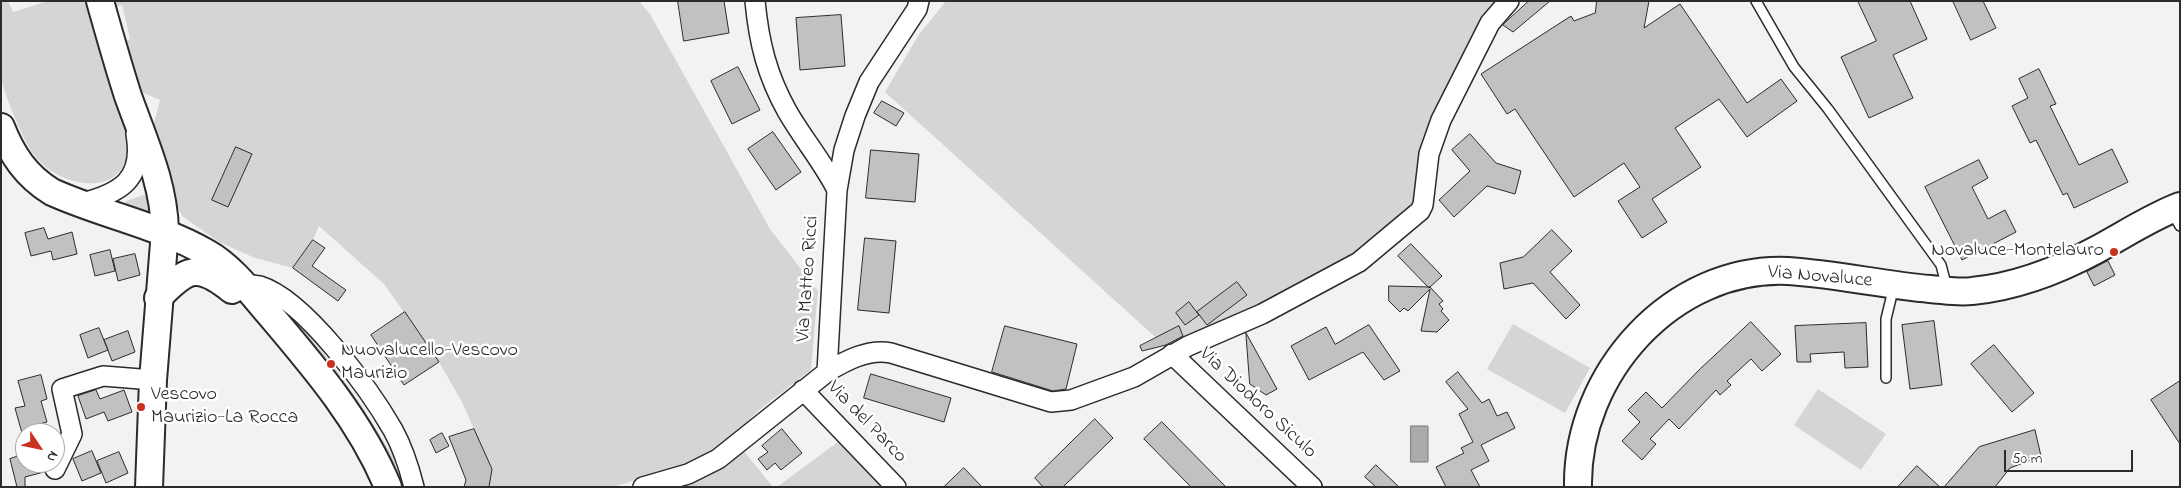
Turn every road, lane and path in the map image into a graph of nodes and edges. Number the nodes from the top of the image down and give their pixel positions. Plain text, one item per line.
1 (100, 1) edge
2 (755, 1) edge
3 (919, 1) edge
4 (1509, 1) edge
5 (1756, 1) edge
6 (131, 103) junction
7 (3, 140) edge
8 (837, 190) junction
9 (82, 204) junction
10 (2177, 210) edge
11 (165, 231) junction
12 (244, 285) junction
13 (1894, 286) junction
14 (1948, 291) junction
15 (158, 298) junction
16 (280, 327) junction
17 (1172, 354) junction
18 (827, 372) junction
19 (1886, 378) dead end
20 (153, 380) junction
21 (803, 390) junction
22 (65, 448) edge
23 (149, 487) edge
24 (388, 487) edge
25 (414, 487) edge
26 (643, 487) edge
27 (896, 487) edge
28 (1312, 487) edge
29 (1578, 487) edge

1 - 6 main road
2 - 8 street, Via Matteo Ricci
3 - 8 street, Via Matteo Ricci
4 - 17 street
5 - 14 lane
6 - 9 street
6 - 11 main road
7 - 9 main road
8 - 18 street, Via Matteo Ricci
9 - 11 main road
10 - 14 main road, Via Novaluce
11 - 12 main road
11 - 15 main road
12 - 16 main road
12 - 25 street
13 - 14 main road, Via Novaluce
13 - 19 lane
13 - 29 main road, Via Novaluce
15 - 16 main road
15 - 20 main road
16 - 24 main road
17 - 18 street
17 - 28 street, Via Diodoro Siculo
18 - 21 street
20 - 22 street
20 - 23 main road
21 - 26 street
21 - 27 street, Via del Parco

